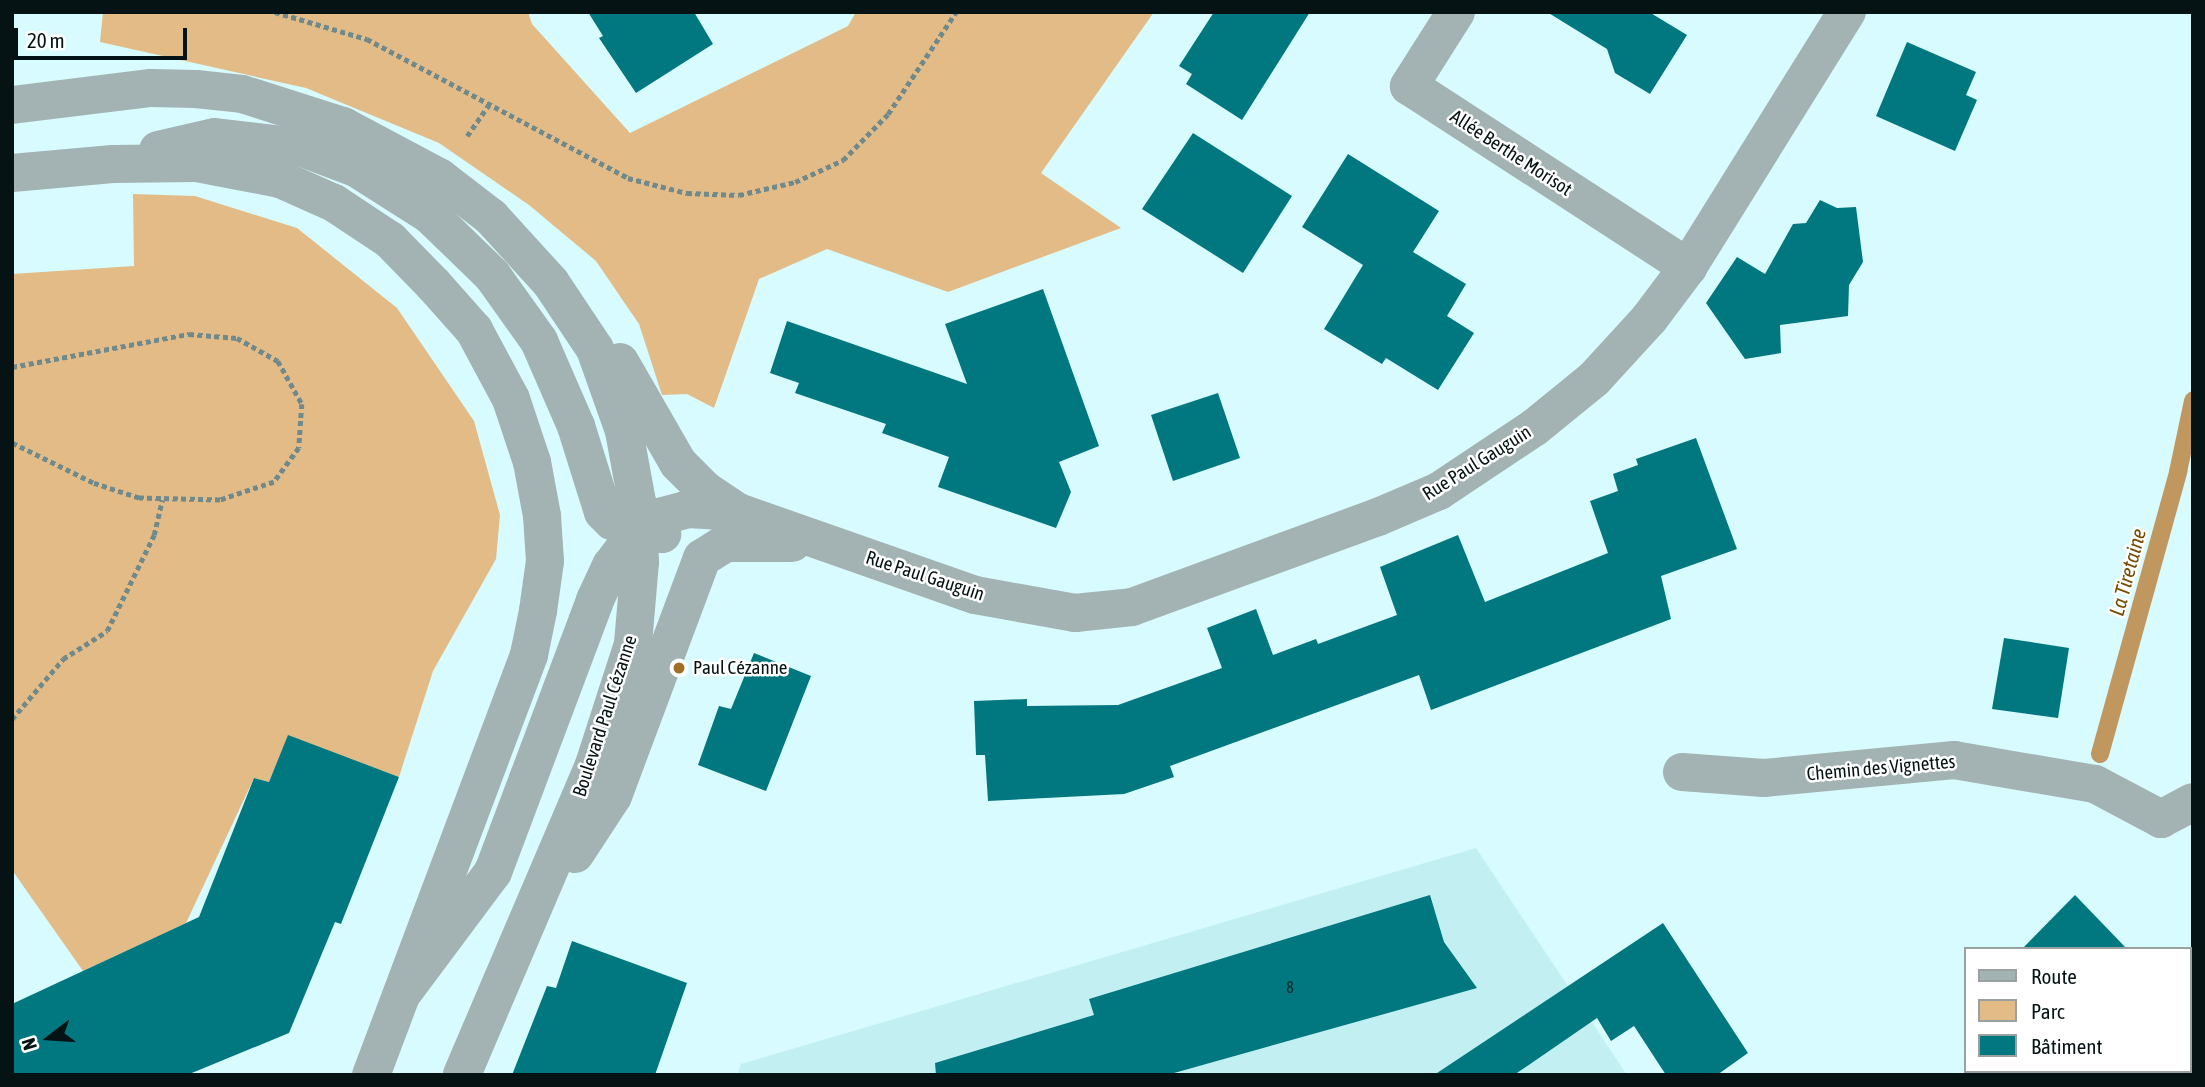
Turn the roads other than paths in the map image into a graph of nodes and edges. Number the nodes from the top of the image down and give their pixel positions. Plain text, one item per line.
1 (1456, 12) edge
2 (1847, 12) edge
3 (12, 105) edge
4 (113, 164) junction
5 (12, 173) edge
6 (1688, 267) junction
7 (551, 283) junction
8 (738, 512) junction
9 (638, 530) junction
10 (765, 540) junction
11 (843, 549) junction
12 (1682, 772) dead end
13 (2193, 802) edge
14 (521, 935) junction
15 (402, 994) junction
16 (371, 1075) edge
17 (462, 1075) edge

1 - 6 street, Allée Berthe Morisot
2 - 6 street, Rue Paul Gauguin
3 - 7 street, Boulevard Paul Cézanne
4 - 5 street
4 - 9 street
4 - 15 street
6 - 11 street, Rue Paul Gauguin
7 - 8 street
7 - 9 street, Boulevard Paul Cézanne
8 - 9 street, Rue Paul Gauguin
8 - 11 street, Rue Paul Gauguin
9 - 10 street
9 - 14 street, Boulevard Paul Cézanne
9 - 15 street
10 - 11 street, Rue Paul Gauguin
10 - 14 street, Rue Paul Gauguin
12 - 13 street, Chemin des Vignettes
14 - 17 street, Boulevard Paul Cézanne
15 - 16 street

